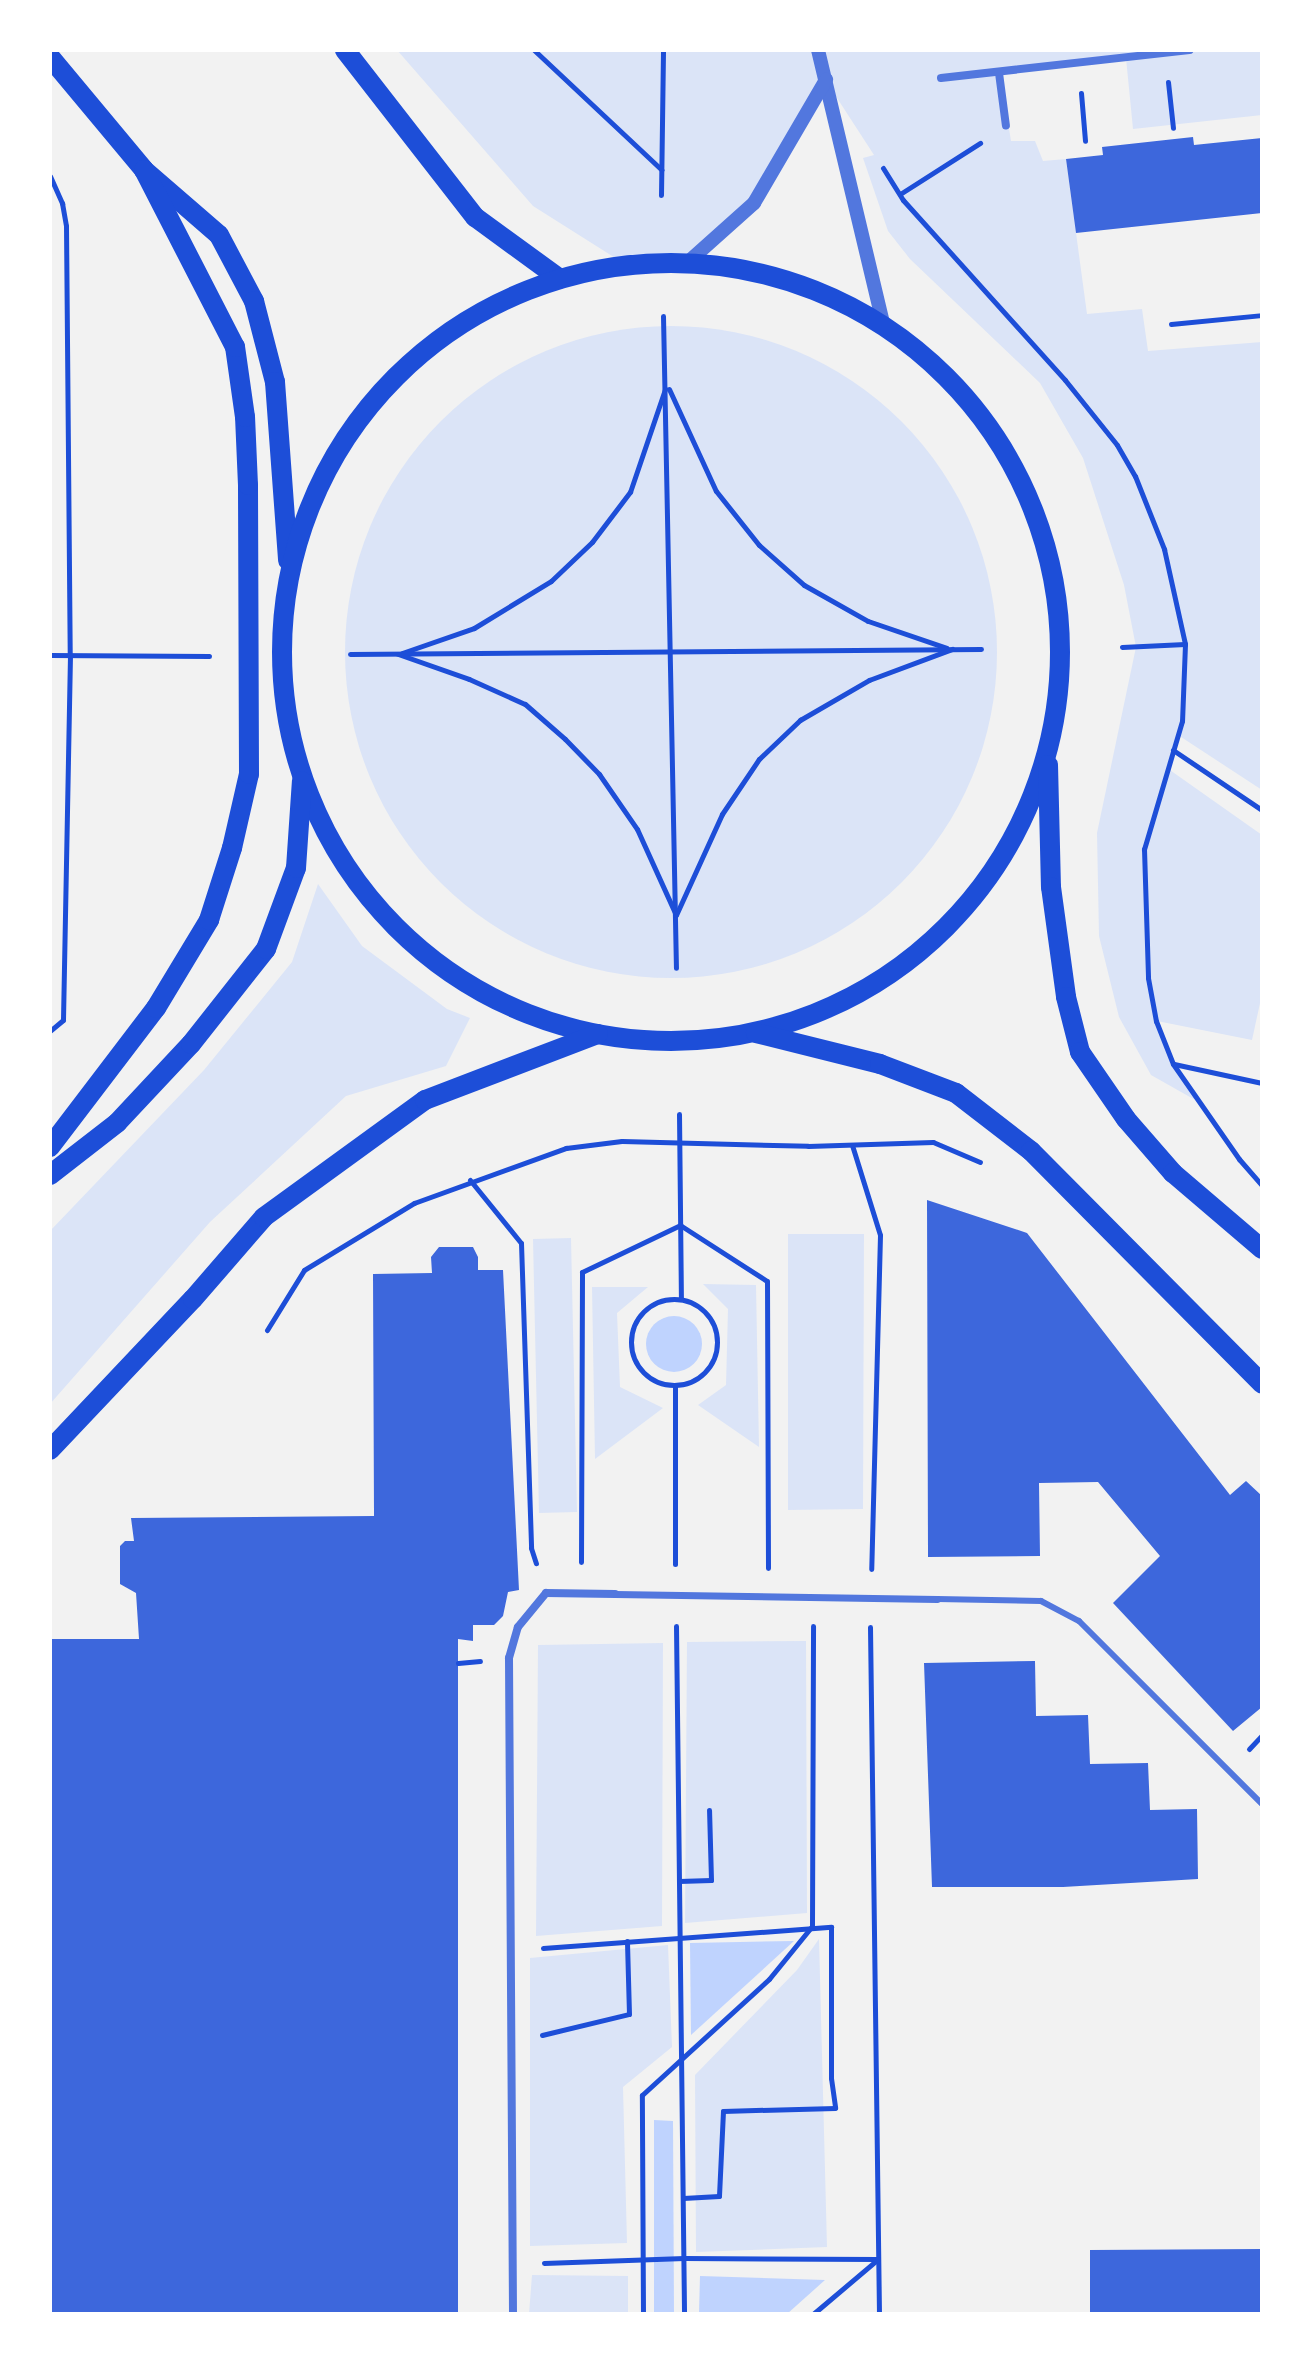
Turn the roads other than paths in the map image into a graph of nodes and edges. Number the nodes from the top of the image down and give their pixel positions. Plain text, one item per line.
1 (345, 50) edge
2 (818, 50) edge
3 (1189, 50) edge
4 (50, 57) edge
5 (999, 73) junction
6 (941, 78) dead end
7 (826, 80) junction
8 (1006, 126) road end
9 (144, 170) junction
10 (687, 263) junction
11 (560, 279) junction
12 (884, 326) junction
13 (289, 573) junction
14 (1048, 753) junction
15 (302, 778) junction
16 (754, 1033) junction
17 (598, 1034) junction
18 (50, 1147) edge
19 (50, 1175) edge
20 (1262, 1249) edge
21 (1262, 1384) edge
22 (50, 1450) edge
23 (615, 1594) joint
24 (937, 1599) joint
25 (1262, 1804) edge
26 (513, 2314) edge

1 - 11 main road
2 - 7 street
3 - 5 street
4 - 9 main road
5 - 6 street
5 - 8 street
7 - 10 street
7 - 12 street
9 - 13 main road
9 - 18 main road
10 - 11 main road
10 - 12 main road
11 - 13 main road
12 - 14 main road
13 - 15 main road
14 - 16 main road
14 - 20 main road
15 - 17 main road
15 - 19 main road
16 - 17 main road
16 - 21 main road
17 - 22 main road
23 - 24 street
23 - 26 street
24 - 25 lane

